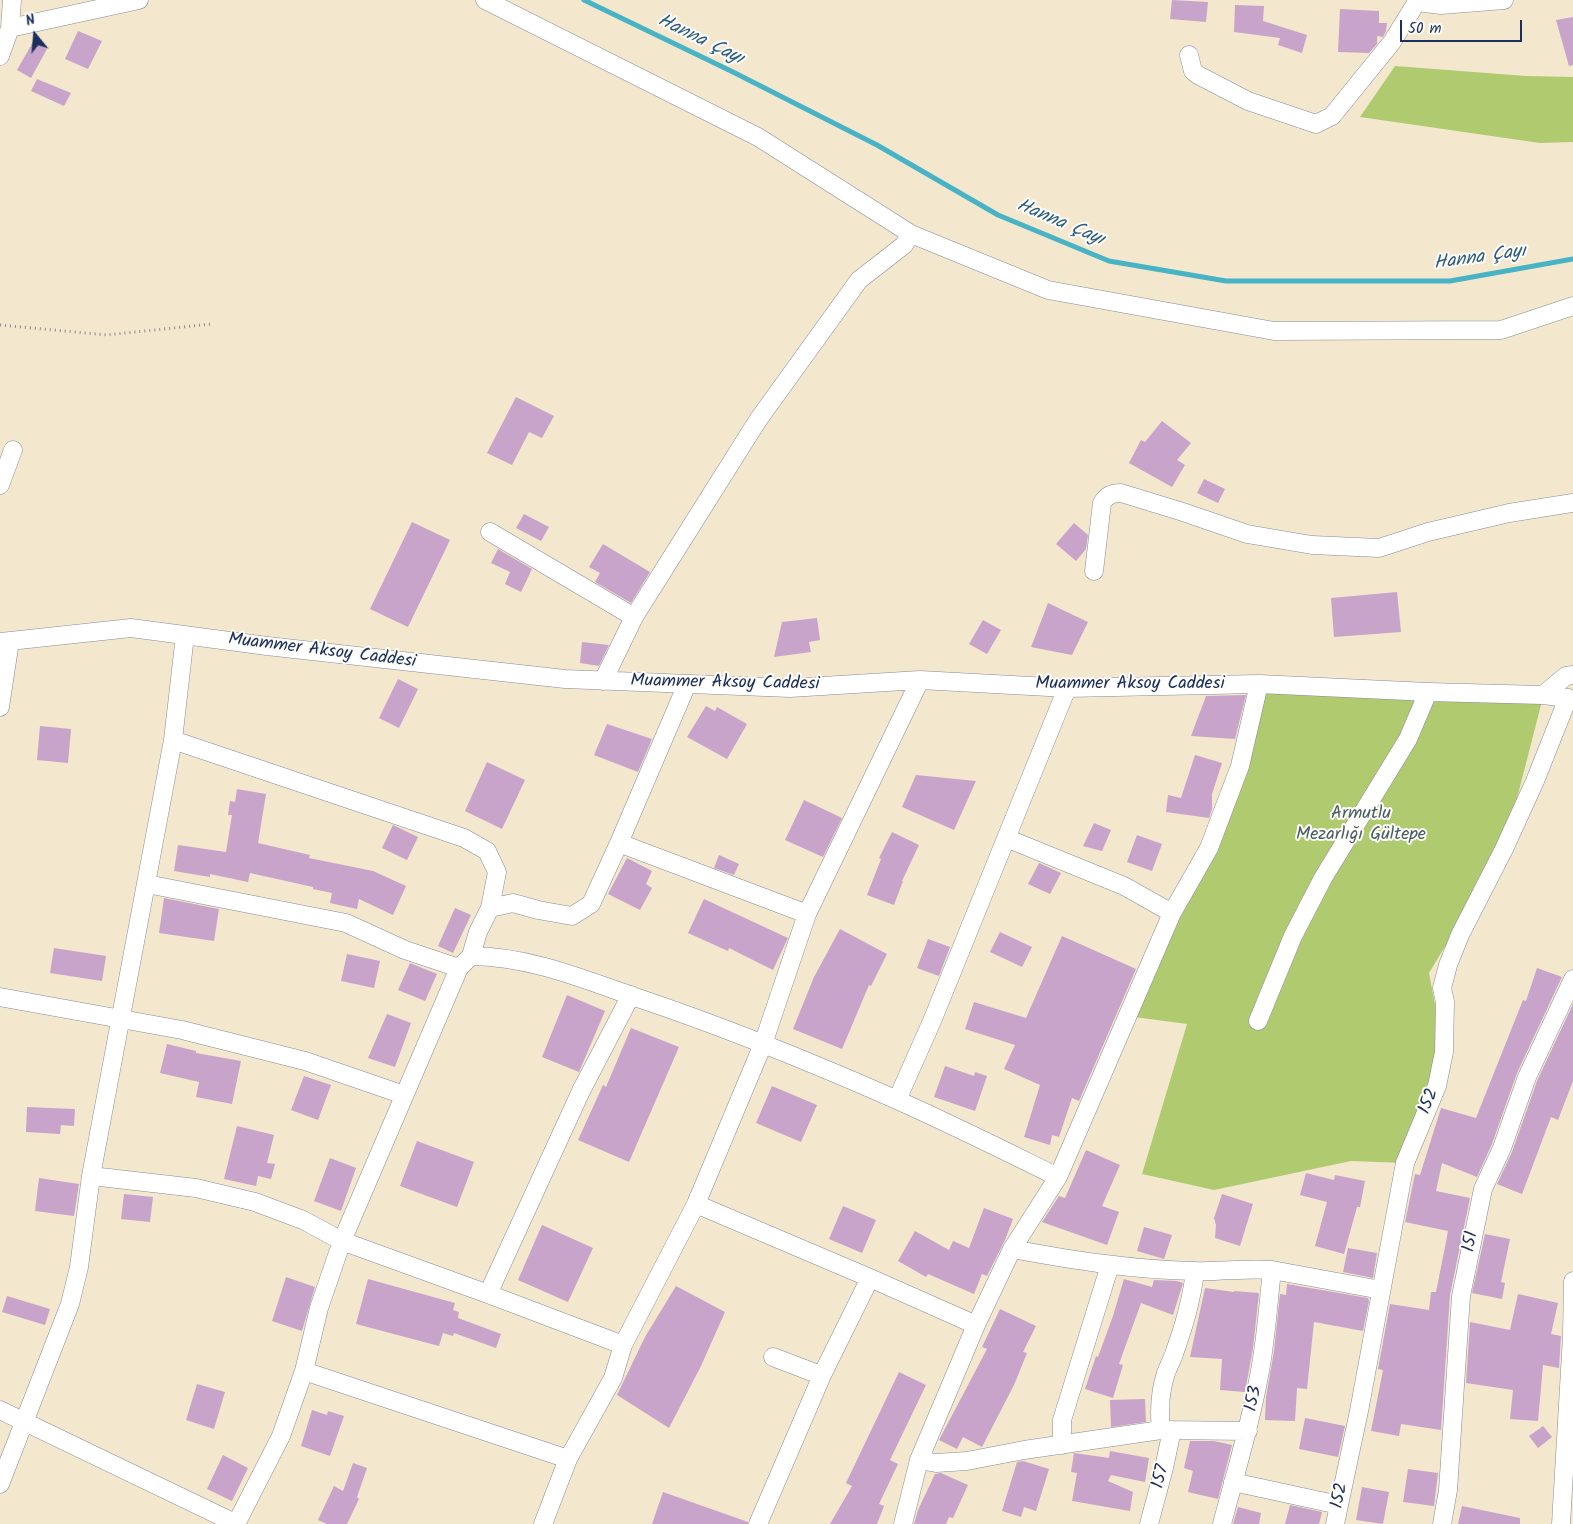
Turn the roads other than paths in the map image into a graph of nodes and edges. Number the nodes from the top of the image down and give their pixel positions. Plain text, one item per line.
1 (12, 0) edge
2 (139, 0) edge
3 (485, 0) edge
4 (1504, 0) edge
5 (1418, 1) edge
6 (10, 28) junction
7 (1190, 55) dead end
8 (0, 56) edge
9 (911, 234) junction
10 (1573, 306) edge
11 (13, 450) dead end
12 (0, 485) edge
13 (1573, 503) edge
14 (490, 532) dead end
15 (1094, 571) dead end
16 (634, 617) junction
17 (185, 635) junction
18 (5, 641) edge
19 (1573, 675) edge
20 (920, 680) junction
21 (603, 681) junction
22 (687, 684) junction
23 (1259, 684) junction
24 (1067, 688) junction
25 (1428, 692) junction
26 (1543, 695) junction
27 (1571, 699) edge
28 (0, 707) edge
29 (173, 740) junction
30 (1006, 838) junction
31 (619, 843) junction
32 (148, 884) junction
33 (490, 908) junction
34 (1172, 913) junction
35 (807, 914) junction
36 (465, 962) junction
37 (1573, 978) edge
38 (631, 995) junction
39 (0, 997) edge
40 (120, 1018) junction
41 (1258, 1021) dead end
42 (763, 1044) junction
43 (404, 1095) junction
44 (898, 1100) junction
45 (92, 1176) junction
46 (1058, 1176) junction
47 (696, 1204) junction
48 (342, 1241) junction
49 (1012, 1249) junction
50 (1110, 1265) junction
51 (1272, 1270) junction
52 (1195, 1272) junction
53 (870, 1278) junction
54 (1573, 1281) edge
55 (1381, 1290) junction
56 (488, 1294) junction
57 (976, 1325) junction
58 (623, 1345) junction
59 (773, 1358) dead end
60 (304, 1371) junction
61 (823, 1373) junction
62 (0, 1410) edge
63 (25, 1421) junction
64 (1166, 1430) junction
65 (1248, 1431) junction
66 (1062, 1445) junction
67 (568, 1459) junction
68 (919, 1460) junction
69 (1233, 1482) junction
70 (0, 1484) edge
71 (1339, 1505) junction
72 (236, 1524) edge
73 (543, 1524) edge
74 (758, 1524) edge
75 (903, 1524) edge
76 (1149, 1524) edge
77 (1222, 1524) edge
78 (1335, 1524) edge
79 (1442, 1524) edge
80 (1561, 1524) edge

1 - 6 street
2 - 6 street
3 - 9 street
4 - 5 street
5 - 7 street
6 - 8 street
9 - 10 street
9 - 16 street
11 - 12 street
13 - 15 street
14 - 16 street
16 - 21 street
17 - 18 street, Muammer Aksoy Caddesi
17 - 21 street, Muammer Aksoy Caddesi
17 - 29 street
18 - 28 street
19 - 26 street
20 - 22 street, Muammer Aksoy Caddesi
20 - 24 street, Muammer Aksoy Caddesi
20 - 35 street
21 - 22 street, Muammer Aksoy Caddesi
22 - 31 street
23 - 24 street, Muammer Aksoy Caddesi
23 - 25 street, Muammer Aksoy Caddesi
23 - 34 street
24 - 30 street
25 - 26 street, Muammer Aksoy Caddesi
25 - 41 street
26 - 27 street, Muammer Aksoy Caddesi
27 - 55 street, 152
29 - 32 street
29 - 33 street
30 - 34 street
30 - 44 street
31 - 33 street
31 - 35 street
32 - 36 street
32 - 40 street
33 - 36 street
34 - 46 street
35 - 42 street
36 - 38 street
36 - 43 street
37 - 79 street, 151
38 - 42 street
38 - 56 street
39 - 40 street
40 - 43 street
40 - 45 street
42 - 44 street
42 - 47 street
43 - 48 street
44 - 46 street
45 - 48 street
45 - 63 street
46 - 49 street
47 - 53 street
47 - 58 street
48 - 56 street
48 - 60 street
49 - 50 street
49 - 57 street
50 - 52 street
50 - 66 street
51 - 52 street
51 - 55 street
51 - 65 street, 153
52 - 64 street, 157
53 - 57 street
53 - 61 street
54 - 80 street
55 - 71 street, 152
56 - 58 street
57 - 68 street
58 - 67 street
59 - 61 street
60 - 67 street
60 - 72 street
61 - 74 street
62 - 63 street
63 - 70 street
63 - 72 street
64 - 65 street
64 - 66 street
64 - 76 street, 157
65 - 69 street, 153
66 - 68 street
67 - 73 street
68 - 75 street
69 - 71 street
69 - 77 street, 153
71 - 78 street, 152

